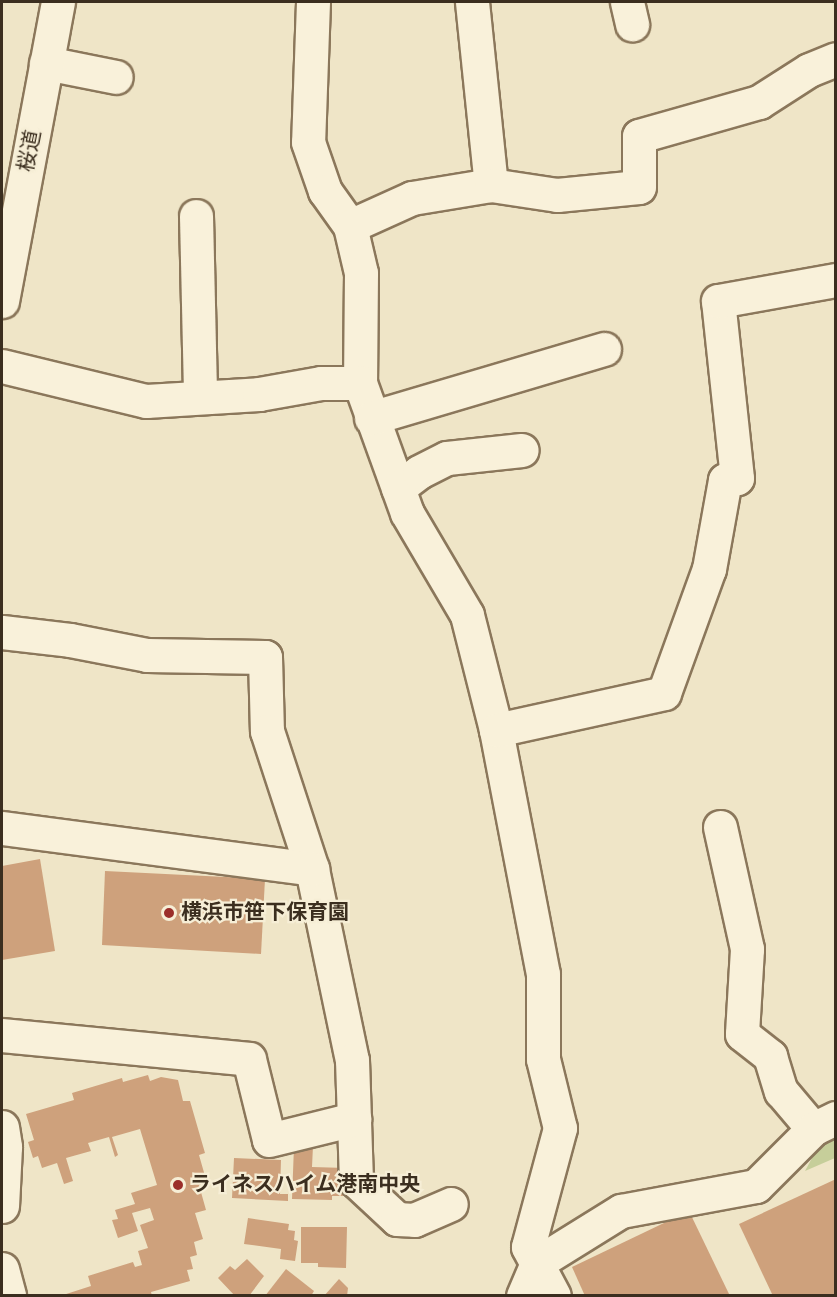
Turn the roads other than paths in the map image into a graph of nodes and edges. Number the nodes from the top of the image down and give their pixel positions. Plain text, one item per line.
1 (58, 2) edge
2 (313, 2) edge
3 (472, 2) edge
4 (836, 59) edge
5 (46, 63) junction
6 (116, 77) dead end
7 (490, 185) junction
8 (196, 216) dead end
9 (350, 226) junction
10 (836, 280) edge
11 (2, 301) edge
12 (604, 349) dead end
13 (2, 366) edge
14 (360, 383) junction
15 (200, 398) junction
16 (371, 418) junction
17 (522, 450) dead end
18 (398, 488) junction
19 (2, 632) edge
20 (495, 730) junction
21 (720, 827) dead end
22 (2, 828) edge
23 (312, 869) junction
24 (2, 1035) edge
25 (354, 1119) junction
26 (824, 1124) edge
27 (2, 1127) edge
28 (451, 1204) dead end
29 (2, 1206) edge
30 (537, 1263) junction
31 (2, 1269) edge
32 (9, 1296) edge
33 (523, 1296) edge
34 (554, 1296) edge

1 - 5 street, 桜道
2 - 9 street
3 - 7 street
4 - 7 street
5 - 6 street
5 - 11 street, 桜道
7 - 9 street
8 - 15 street
9 - 14 street
10 - 20 street
12 - 16 street
13 - 15 street
14 - 15 street
14 - 16 street
16 - 18 street
17 - 18 street
18 - 20 street
19 - 23 street
20 - 30 street
21 - 26 street
22 - 23 street
23 - 25 street
24 - 25 street
25 - 28 street
26 - 30 street
27 - 29 street
30 - 33 street
30 - 34 street
31 - 32 street

